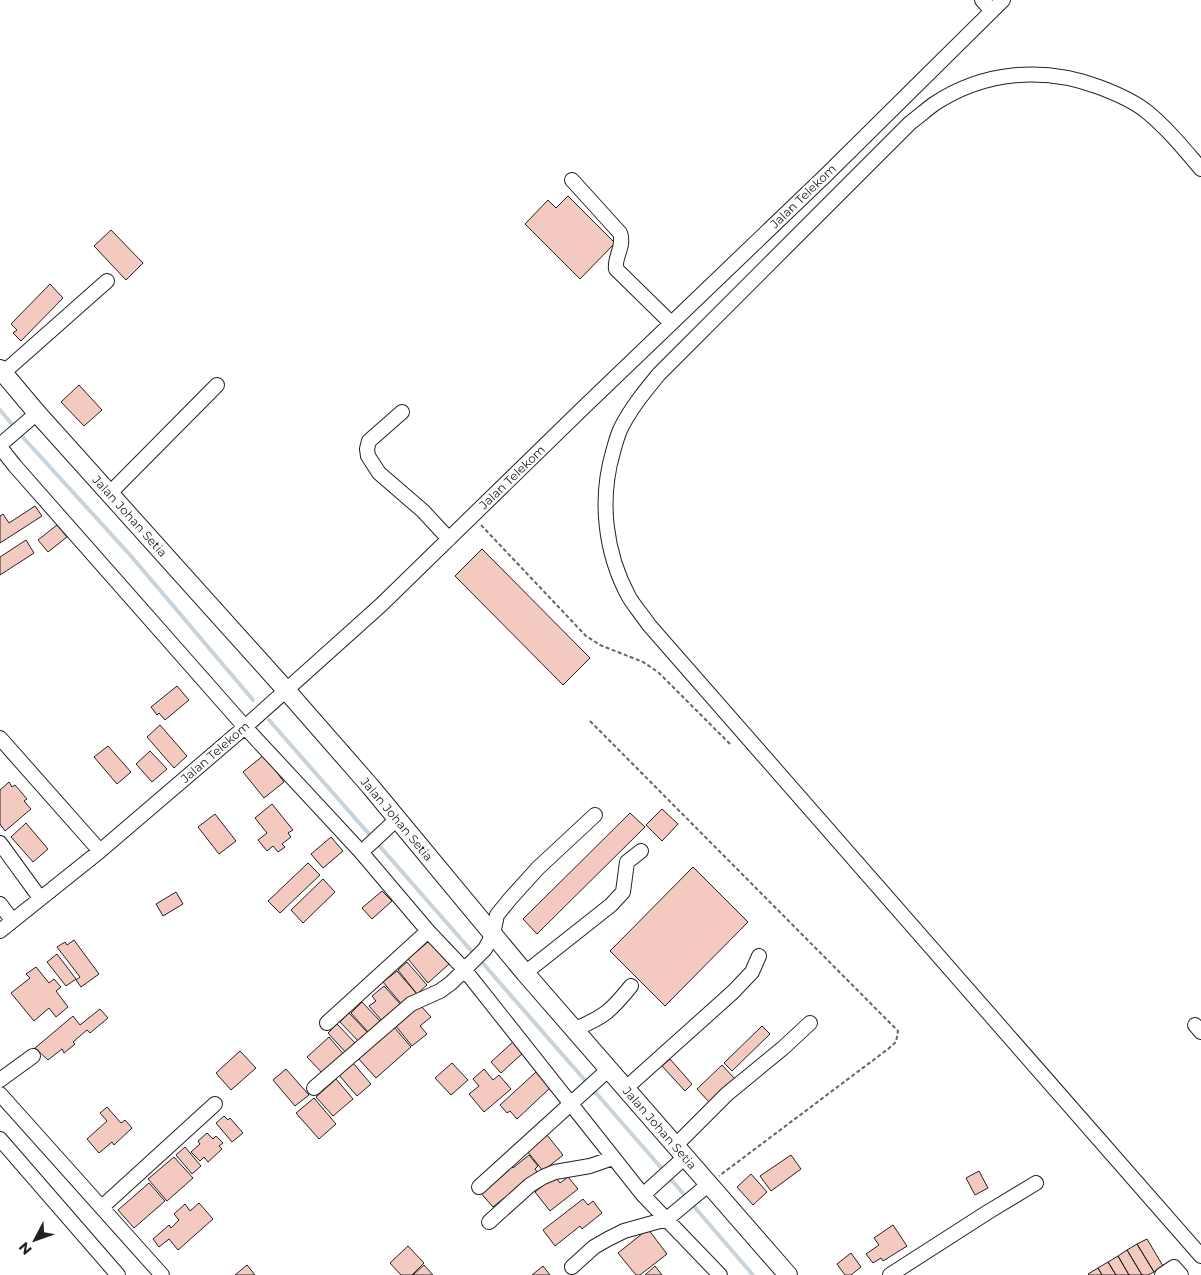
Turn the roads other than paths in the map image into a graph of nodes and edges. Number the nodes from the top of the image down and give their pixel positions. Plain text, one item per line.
1 (982, 0) edge
2 (1003, 0) edge
3 (992, 11) junction
4 (1201, 170) edge
5 (572, 180) dead end
6 (107, 281) dead end
7 (671, 323) junction
8 (2, 371) edge
9 (217, 385) dead end
10 (402, 412) dead end
11 (32, 417) junction
12 (3, 444) edge
13 (110, 493) junction
14 (449, 539) junction
15 (286, 690) junction
16 (245, 727) junction
17 (0, 738) edge
18 (594, 815) dead end
19 (394, 823) junction
20 (0, 843) edge
21 (368, 846) dead end
22 (100, 851) junction
23 (641, 851) dead end
24 (40, 898) junction
25 (0, 904) edge
26 (12, 920) junction
27 (0, 931) edge
28 (428, 931) junction
29 (489, 942) junction
30 (759, 956) dead end
31 (467, 966) junction
32 (524, 973) junction
33 (631, 986) dead end
34 (327, 1023) dead end
35 (810, 1023) dead end
36 (575, 1029) junction
37 (33, 1056) dead end
38 (604, 1074) junction
39 (0, 1080) edge
40 (314, 1088) dead end
41 (626, 1088) junction
42 (0, 1094) edge
43 (575, 1100) junction
44 (215, 1104) dead end
45 (0, 1139) edge
46 (677, 1157) junction
47 (614, 1158) junction
48 (1036, 1183) dead end
49 (480, 1187) dead end
50 (704, 1188) junction
51 (648, 1191) junction
52 (102, 1207) junction
53 (670, 1217) junction
54 (489, 1222) dead end
55 (1201, 1256) edge
56 (572, 1267) dead end
57 (1178, 1271) edge
58 (118, 1275) edge
59 (162, 1275) edge
60 (720, 1275) edge
61 (788, 1275) edge
62 (890, 1275) edge
63 (1162, 1275) edge

1 - 3 street
2 - 3 street, Jalan Telekom
3 - 7 street, Jalan Telekom
4 - 55 street
5 - 7 street
6 - 8 street
7 - 14 street, Jalan Telekom
8 - 11 main road, Jalan Johan Setia
9 - 13 street
10 - 14 street
11 - 12 street
11 - 13 main road, Jalan Johan Setia
12 - 16 street
13 - 15 main road, Jalan Johan Setia
14 - 15 street, Jalan Telekom
15 - 16 street, Jalan Telekom
15 - 19 main road, Jalan Johan Setia
16 - 22 street, Jalan Telekom
16 - 28 street
17 - 22 street
18 - 29 street
19 - 21 street
19 - 29 main road, Jalan Johan Setia
20 - 24 street
22 - 24 street, Jalan Telekom
23 - 32 street
24 - 26 street, Jalan Telekom
25 - 26 street
26 - 27 street, Jalan Telekom
28 - 31 street
28 - 34 street
29 - 31 street
29 - 32 main road, Jalan Johan Setia
30 - 41 street
31 - 40 street
31 - 43 street
32 - 36 main road, Jalan Johan Setia
33 - 36 street
35 - 46 street
36 - 38 main road, Jalan Johan Setia
37 - 39 street
38 - 41 main road, Jalan Johan Setia
38 - 43 street
41 - 46 main road, Jalan Johan Setia
42 - 52 street
43 - 47 street
43 - 49 street
44 - 52 street
45 - 58 street
46 - 50 main road, Jalan Johan Setia
46 - 51 street
47 - 51 street
47 - 54 street
48 - 62 street
50 - 53 street
50 - 61 main road, Jalan Johan Setia
51 - 53 street
52 - 59 street
53 - 56 street
53 - 60 street
57 - 63 street

